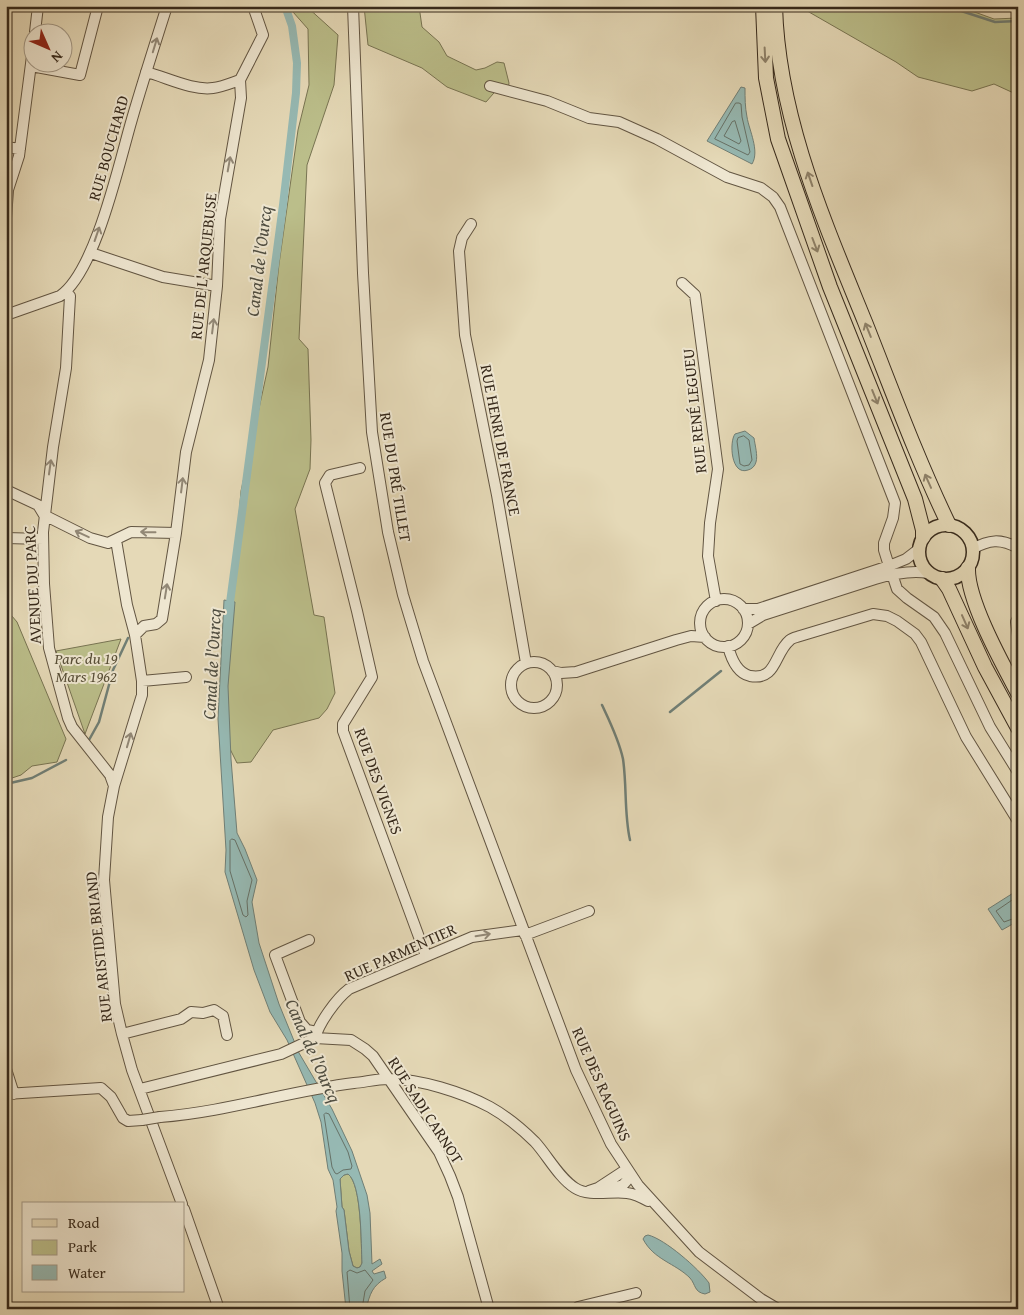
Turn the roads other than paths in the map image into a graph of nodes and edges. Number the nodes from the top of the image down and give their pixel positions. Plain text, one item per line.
1 (38, 6) edge
2 (98, 6) edge
3 (167, 6) edge
4 (253, 6) edge
5 (353, 6) edge
6 (763, 6) edge
7 (775, 6) edge
8 (36, 22) edge
9 (30, 72) edge
10 (64, 72) edge
11 (146, 72) junction
12 (240, 80) junction
13 (490, 86) dead end
14 (6, 147) edge
15 (20, 149) junction
16 (6, 218) edge
17 (471, 224) dead end
18 (91, 253) junction
19 (682, 283) dead end
20 (217, 286) junction
21 (66, 292) junction
22 (6, 315) edge
23 (360, 468) dead end
24 (6, 490) edge
25 (44, 515) junction
26 (949, 525) junction
27 (176, 533) junction
28 (6, 538) edge
29 (119, 539) junction
30 (43, 540) junction
31 (921, 543) junction
32 (1018, 548) edge
33 (972, 550) junction
34 (968, 568) junction
35 (891, 570) junction
36 (928, 573) junction
37 (942, 579) junction
38 (716, 601) junction
39 (743, 609) junction
40 (1018, 618) edge
41 (700, 620) junction
42 (748, 624) junction
43 (135, 635) junction
44 (1018, 636) edge
45 (705, 637) junction
46 (676, 640) junction
47 (728, 646) junction
48 (526, 663) junction
49 (552, 671) junction
50 (576, 672) junction
51 (186, 677) dead end
52 (142, 681) junction
53 (557, 685) junction
54 (1018, 693) edge
55 (1018, 728) edge
56 (1018, 772) edge
57 (114, 786) junction
58 (1018, 821) edge
59 (588, 911) dead end
60 (524, 933) junction
61 (309, 940) dead end
62 (426, 956) junction
63 (122, 1034) junction
64 (227, 1035) dead end
65 (313, 1037) junction
66 (6, 1069) edge
67 (389, 1079) junction
68 (140, 1089) junction
69 (10, 1094) edge
70 (629, 1172) junction
71 (586, 1192) junction
72 (598, 1192) junction
73 (181, 1202) edge
74 (655, 1206) junction
75 (185, 1212) edge
76 (636, 1292) dead end
77 (219, 1309) edge
78 (489, 1309) edge
79 (576, 1309) edge
80 (778, 1309) edge

1 - 8 street
2 - 10 street
11 -> 3 street, RUE BOUCHARD
4 - 12 street, RUE DE L'ARQUEBUSE
5 - 60 street, RUE DU PRÉ TILLET
6 -> 31 highway
26 -> 7 highway
9 - 15 street
11 - 12 street
18 -> 11 street, RUE BOUCHARD
20 -> 12 street, RUE DE L'ARQUEBUSE
13 - 35 street
14 - 15 street
15 - 16 street
17 - 48 street, RUE HENRI DE FRANCE
18 - 20 street
18 - 21 street, RUE BOUCHARD
19 - 38 street, RUE RENÉ LEGUEU
27 -> 20 street, RUE DE L'ARQUEBUSE
21 - 22 street
25 -> 21 street, AVENUE DU PARC
23 - 62 street, RUE DES VIGNES
24 - 25 street
29 -> 25 street
25 - 30 street, AVENUE DU PARC
26 - 31 main road
26 - 33 main road
27 -> 29 street
43 -> 27 street, RUE DE L'ARQUEBUSE
28 - 30 street
29 - 43 street, RUE ARISTIDE BRIAND
30 - 57 street, AVENUE DU PARC
31 - 35 street
31 - 36 main road
32 - 33 street
33 - 34 main road
34 - 37 main road
34 - 54 highway
35 - 36 street
35 - 39 street
35 - 42 street
35 - 56 street
36 - 37 main road
37 -> 55 highway
38 - 39 street
38 - 41 street
39 - 42 street
40 - 44 street
41 - 45 street
41 - 46 street
42 - 47 street
43 - 52 street, RUE ARISTIDE BRIAND
45 - 46 street
45 - 47 street
46 - 50 street
47 - 58 street
48 - 49 street
48 - 53 street
49 - 50 street
49 - 53 street
50 - 53 street
51 - 52 street
57 -> 52 street, RUE ARISTIDE BRIAND
57 - 63 street, RUE ARISTIDE BRIAND
59 - 60 street, RUE PARMENTIER
62 -> 60 street, RUE PARMENTIER
60 - 70 street, RUE DES RAGUINS
61 - 65 street
62 - 65 street, RUE PARMENTIER
63 - 64 street
63 - 68 street, RUE ARISTIDE BRIAND
65 - 67 street, RUE SADI CARNOT
65 - 68 street, RUE PARMENTIER
66 - 69 street
67 - 69 street, bridge
67 - 71 street
67 - 78 street, RUE SADI CARNOT
68 - 73 street, RUE ARISTIDE BRIAND
70 - 71 street
70 - 72 street
70 - 74 street, RUE DES RAGUINS
71 - 72 street
72 - 74 street
74 - 80 street, RUE DES RAGUINS
75 - 77 street
76 - 79 street

